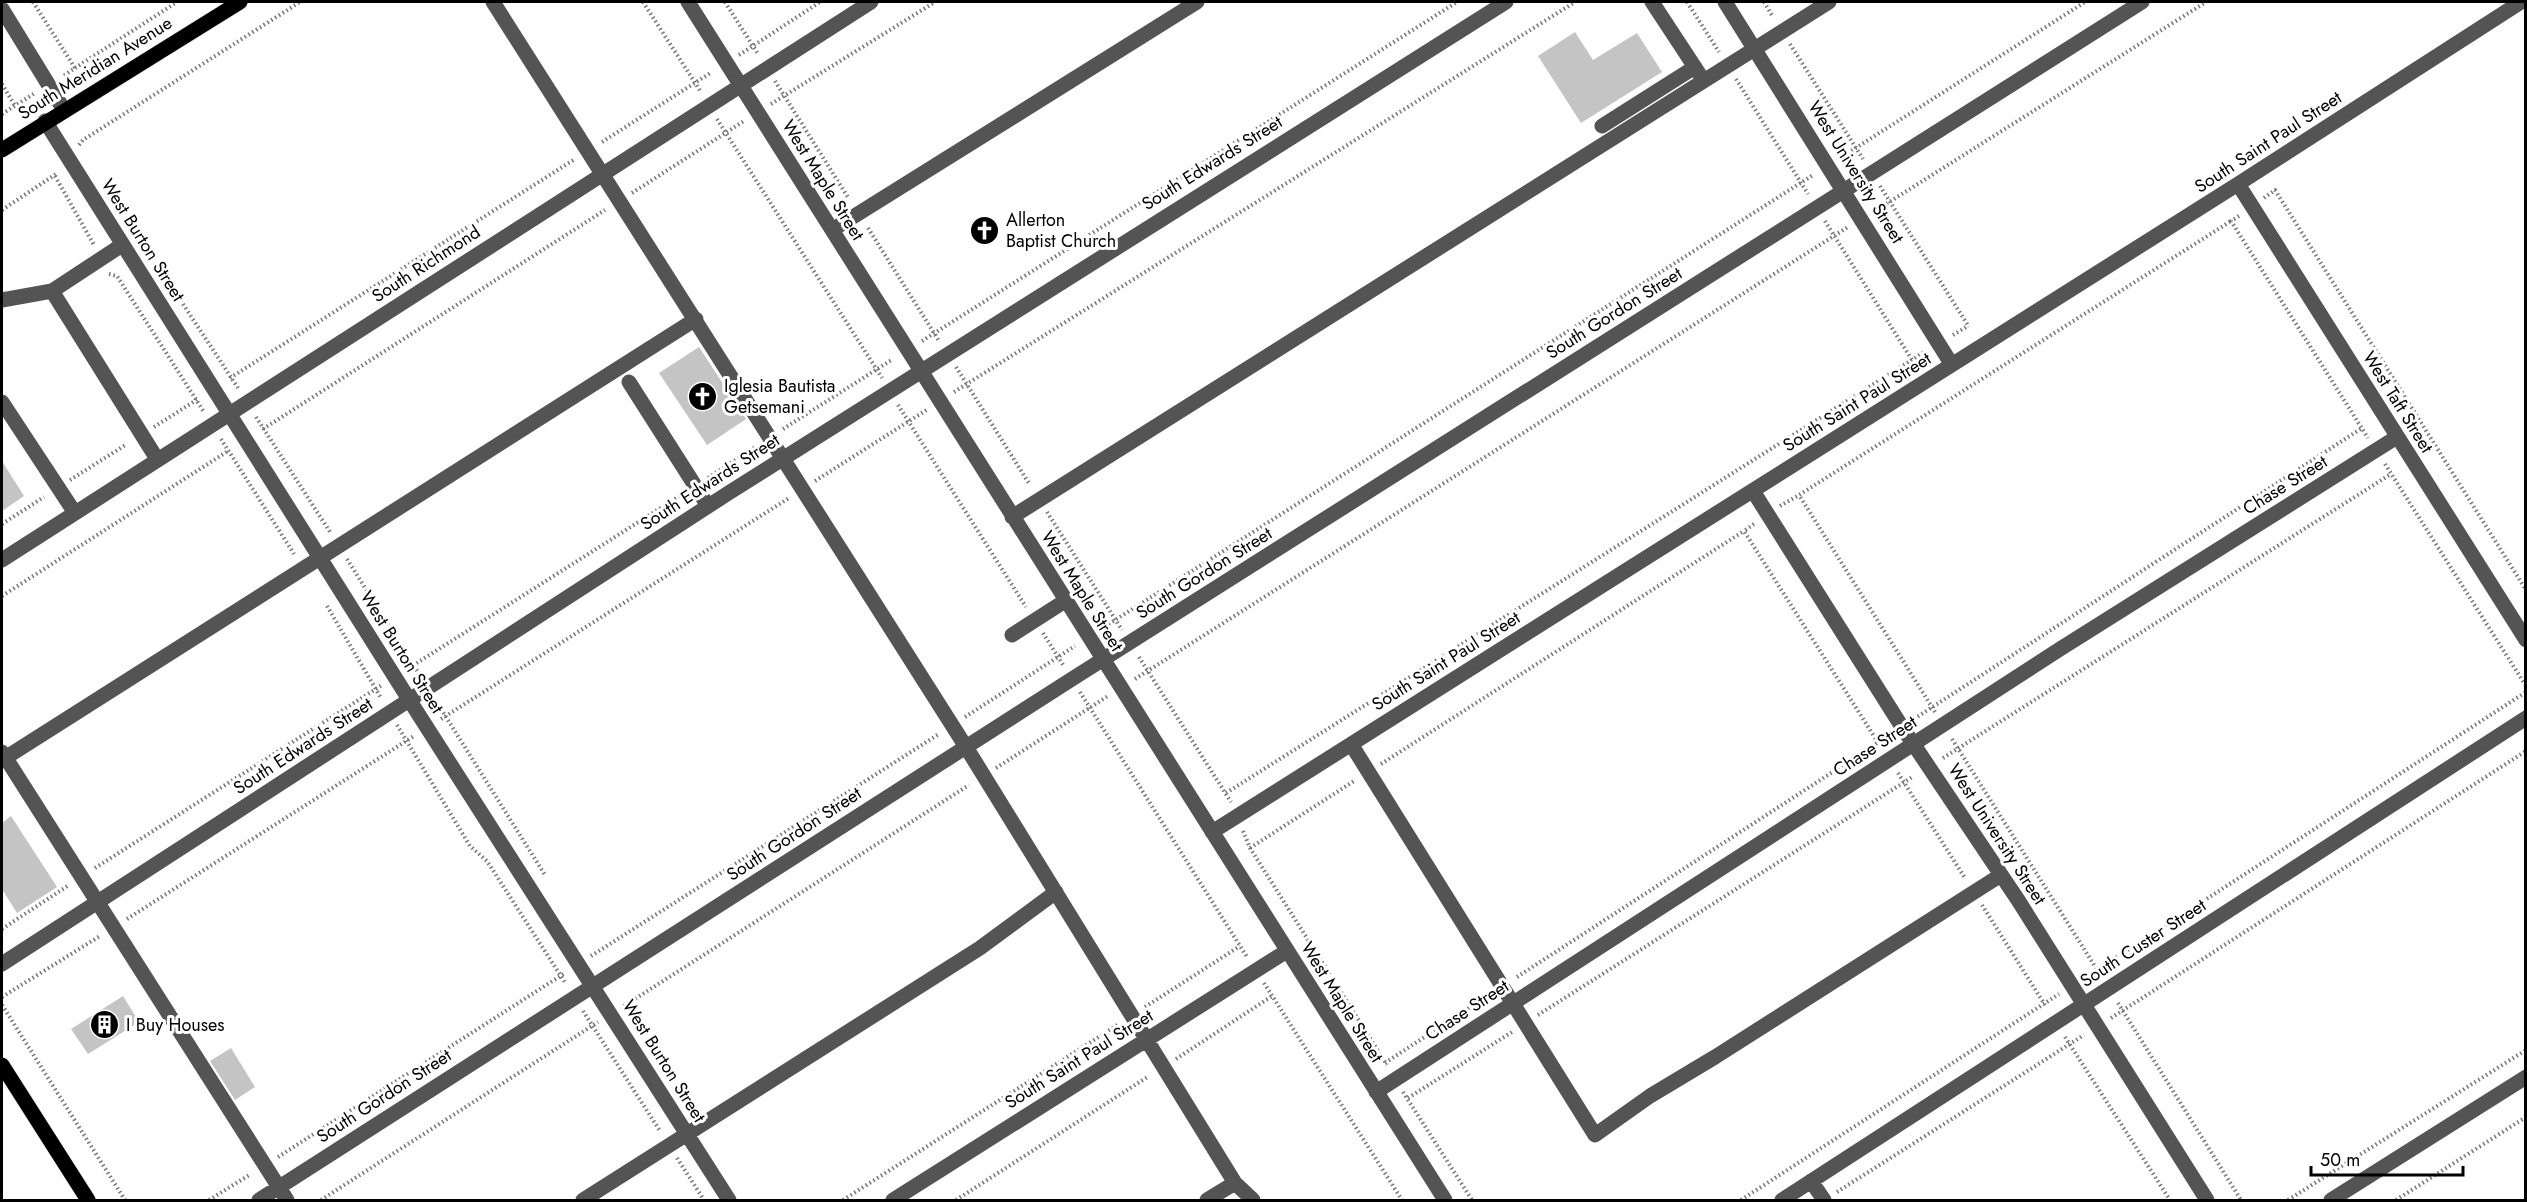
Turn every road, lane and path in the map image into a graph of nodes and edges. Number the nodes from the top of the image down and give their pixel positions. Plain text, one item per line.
1 (177, 2) edge
2 (240, 2) edge
3 (300, 2) edge
4 (493, 2) edge
5 (643, 2) edge
6 (688, 2) edge
7 (725, 2) edge
8 (820, 2) edge
9 (870, 2) edge
10 (935, 2) edge
11 (1197, 2) edge
12 (1457, 2) edge
13 (1506, 2) edge
14 (1652, 2) edge
15 (1687, 2) edge
16 (1725, 2) edge
17 (1829, 2) edge
18 (2085, 2) edge
19 (2142, 2) edge
20 (2205, 2) edge
21 (2521, 2) edge
22 (2, 9) edge
23 (753, 46) junction
24 (1755, 49) junction
25 (727, 63) junction
26 (1728, 66) junction
27 (1695, 67) junction
28 (75, 68) dead end
29 (767, 68) junction
30 (1704, 81) junction
31 (695, 83) junction
32 (2, 84) edge
33 (741, 85) junction
34 (784, 95) junction
35 (15, 106) dead end
36 (709, 106) junction
37 (64, 110) junction
38 (758, 112) junction
39 (45, 121) junction
40 (1602, 126) dead end
41 (726, 133) junction
42 (80, 144) junction
43 (2, 150) edge
44 (588, 150) junction
45 (86, 153) dead end
46 (68, 158) junction
47 (1828, 165) junction
48 (604, 174) junction
49 (55, 176) junction
50 (1801, 183) junction
51 (2238, 184) junction
52 (1845, 190) junction
53 (620, 200) junction
54 (1817, 208) junction
55 (2, 210) edge
56 (858, 213) junction
57 (1862, 219) junction
58 (832, 230) junction
59 (1834, 236) junction
60 (122, 245) junction
61 (98, 261) junction
62 (52, 291) junction
63 (2, 300) edge
64 (180, 300) dead end
65 (696, 319) junction
66 (1968, 326) dead end
67 (934, 333) junction
68 (1939, 344) junction
69 (908, 350) junction
70 (947, 353) junction
71 (1912, 360) junction
72 (1952, 365) junction
73 (876, 370) junction
74 (920, 370) junction
75 (231, 378) junction
76 (628, 382) dead end
77 (214, 388) junction
78 (889, 390) junction
79 (196, 400) junction
80 (2, 402) edge
81 (247, 402) junction
82 (230, 413) junction
83 (212, 424) junction
84 (264, 428) junction
85 (2362, 428) dead end
86 (142, 435) junction
87 (2397, 437) junction
88 (770, 438) junction
89 (246, 439) junction
90 (228, 451) junction
91 (783, 458) junction
92 (158, 459) junction
93 (2391, 474) dead end
94 (695, 486) junction
95 (58, 488) junction
96 (1753, 491) junction
97 (1799, 495) dead end
98 (1040, 500) junction
99 (708, 506) junction
100 (75, 513) junction
101 (1767, 515) junction
102 (1012, 517) junction
103 (2, 524) edge
104 (1744, 531) junction
105 (339, 546) junction
106 (320, 558) junction
107 (2, 560) edge
108 (303, 568) junction
109 (2516, 575) dead end
110 (2526, 590) edge
111 (2, 596) edge
112 (1065, 601) junction
113 (326, 603) dead end
114 (1116, 620) junction
115 (1035, 621) junction
116 (1012, 635) dead end
117 (1088, 638) junction
118 (2526, 640) edge
119 (1130, 643) junction
120 (1058, 657) junction
121 (1102, 660) junction
122 (413, 665) junction
123 (1148, 671) junction
124 (395, 677) junction
125 (1072, 679) junction
126 (1120, 688) junction
127 (376, 689) junction
128 (428, 689) junction
129 (2526, 692) edge
130 (410, 701) junction
131 (1090, 708) junction
132 (390, 713) junction
133 (2526, 718) edge
134 (952, 725) junction
135 (1902, 727) junction
136 (1878, 742) junction
137 (1351, 744) junction
138 (1914, 744) junction
139 (966, 747) junction
140 (2526, 751) edge
141 (3, 755) edge
142 (1889, 759) junction
143 (1929, 767) junction
144 (1368, 771) junction
145 (984, 776) junction
146 (1904, 783) junction
147 (1226, 793) junction
148 (1237, 816) junction
149 (1212, 832) junction
150 (1250, 848) junction
151 (2001, 875) junction
152 (80, 878) junction
153 (547, 879) dead end
154 (1056, 892) junction
155 (1974, 892) junction
156 (96, 903) junction
157 (2, 929) edge
158 (589, 946) dead end
159 (1240, 946) junction
160 (1287, 951) junction
161 (594, 954) junction
162 (2, 964) edge
163 (579, 964) junction
164 (1256, 970) junction
165 (608, 975) junction
166 (561, 976) junction
167 (593, 985) junction
168 (1503, 986) junction
169 (2072, 986) junction
170 (1272, 996) junction
171 (574, 998) junction
172 (1514, 1003) junction
173 (626, 1004) junction
174 (2044, 1004) junction
175 (2, 1005) edge
176 (2083, 1005) junction
177 (611, 1014) junction
178 (632, 1014) dead end
179 (1132, 1016) junction
180 (2056, 1022) junction
181 (1526, 1023) junction
182 (592, 1026) junction
183 (2097, 1027) junction
184 (1146, 1039) junction
185 (2070, 1044) junction
186 (2526, 1050) edge
187 (1385, 1063) junction
188 (2, 1065) edge
189 (1164, 1066) junction
190 (2526, 1077) edge
191 (1396, 1080) junction
192 (1376, 1092) junction
193 (1407, 1098) junction
194 (2526, 1117) edge
195 (687, 1135) junction
196 (669, 1146) junction
197 (265, 1165) junction
198 (1811, 1181) junction
199 (1234, 1183) junction
200 (283, 1194) edge
201 (1829, 1197) edge
202 (88, 1200) edge
203 (125, 1200) edge
204 (209, 1200) edge
205 (259, 1200) edge
206 (321, 1200) edge
207 (583, 1200) edge
208 (704, 1200) edge
209 (729, 1200) edge
210 (843, 1200) edge
211 (893, 1200) edge
212 (956, 1200) edge
213 (1207, 1200) edge
214 (1253, 1200) edge
215 (1402, 1200) edge
216 (1445, 1200) edge
217 (1472, 1200) edge
218 (1741, 1200) edge
219 (1782, 1200) edge
220 (2170, 1200) edge
221 (2207, 1200) edge
222 (2288, 1200) edge
223 (2331, 1200) edge
224 (2396, 1200) edge

1 - 28 path
2 - 37 main road, South Meridian Avenue
3 - 42 path
4 - 44 street
5 - 31 path
6 - 25 street, West Maple Street
7 - 23 path
8 - 23 path
9 - 29 street, South Richmond
10 - 34 path
11 - 56 street
12 - 67 path
13 - 70 street, South Edwards Street
14 - 27 street
15 - 26 path
16 - 24 street, West University Street
17 - 24 street
18 - 47 path
19 - 52 street, South Gordon Street
20 - 57 path
21 - 51 street, South Saint Paul Street
22 - 37 street
23 - 25 path
23 - 29 path
24 - 26 street
24 - 47 street, West University Street
25 - 31 path
25 - 33 street, West Maple Street
26 - 30 street
26 - 50 path
27 - 30 street
27 - 40 street
29 - 33 street, South Richmond
29 - 34 path
30 - 98 street
31 - 36 path
31 - 44 path
32 - 35 path
33 - 36 street, South Richmond
33 - 38 street, West Maple Street
34 - 38 path
34 - 56 path
36 - 41 path
36 - 48 street, South Richmond
37 - 39 main road, South Meridian Avenue
38 - 41 path
38 - 58 street, West Maple Street
39 - 43 main road, South Meridian Avenue
39 - 46 street, West Burton Street
41 - 53 path
41 - 73 path
42 - 45 path
42 - 46 path
44 - 48 street
44 - 75 path
46 - 49 path
46 - 60 street, West Burton Street
47 - 50 path
47 - 52 street, West University Street
48 - 53 street
48 - 81 street, South Richmond
49 - 55 path
49 - 61 path
50 - 54 path
50 - 114 path
51 - 72 street, South Saint Paul Street
51 - 87 street, West Taft Street
52 - 54 street, South Gordon Street
52 - 57 street, West University Street
53 - 65 street
53 - 84 path
54 - 59 path
54 - 119 street, South Gordon Street
56 - 58 street
56 - 67 path
57 - 59 path
57 - 68 street, West University Street
58 - 69 street, West Maple Street
59 - 71 path
59 - 123 path
60 - 61 street
60 - 77 street, West Burton Street
61 - 62 street
61 - 79 path
62 - 63 street
62 - 86 street
64 - 75 path
65 - 88 street
65 - 105 street
66 - 68 path
67 - 69 path
67 - 70 path
68 - 71 path
68 - 72 street, West University Street
69 - 73 path
69 - 74 street, West Maple Street
70 - 74 street, South Edwards Street
70 - 98 path
71 - 147 path
72 - 96 street, South Saint Paul Street
73 - 78 path
73 - 88 path
74 - 78 street, South Edwards Street
74 - 102 street, West Maple Street
75 - 77 path
75 - 81 path
76 - 94 street
77 - 79 path
77 - 82 street, West Burton Street
78 - 91 street, South Edwards Street
78 - 115 path
79 - 83 path
79 - 86 path
80 - 95 street
81 - 82 street, South Richmond
81 - 84 path
82 - 83 street, South Richmond
82 - 89 street, West Burton Street
83 - 90 path
83 - 92 street, South Richmond
84 - 89 path
84 - 105 path
85 - 135 path
86 - 92 street
86 - 95 path
87 - 118 street, West Taft Street
87 - 138 street, Chase Street
88 - 91 street
88 - 94 path
89 - 90 path
89 - 106 street, West Burton Street
90 - 108 path
90 - 111 path
91 - 99 street, South Edwards Street
91 - 134 street
92 - 100 street, South Richmond
93 - 143 path
94 - 99 street
94 - 122 path
95 - 100 street
95 - 103 path
96 - 101 street, West University Street
96 - 137 street, South Saint Paul Street
97 - 101 path
98 - 102 street
98 - 114 path
99 - 128 street, South Edwards Street
100 - 107 street, South Richmond
101 - 104 path
101 - 135 street, West University Street
102 - 112 street, West Maple Street
104 - 136 path
104 - 144 path
105 - 106 street
105 - 122 path
106 - 108 street
106 - 124 street, West Burton Street
108 - 141 street
109 - 110 path
112 - 115 street
112 - 117 street, West Maple Street
113 - 127 path
114 - 117 path
114 - 119 path
115 - 116 street
115 - 120 path
117 - 120 path
117 - 121 street, West Maple Street
119 - 121 street, South Gordon Street
119 - 123 path
120 - 125 path
120 - 134 path
121 - 125 street, South Gordon Street
121 - 126 street, West Maple Street
122 - 124 path
122 - 128 path
123 - 126 path
123 - 147 path
124 - 127 path
124 - 130 street, West Burton Street
125 - 131 path
125 - 139 street, South Gordon Street
126 - 131 path
126 - 149 street, West Maple Street
127 - 132 path
127 - 152 path
128 - 130 street, South Edwards Street
128 - 153 path
129 - 169 path
130 - 132 street, South Edwards Street
130 - 163 street, West Burton Street
131 - 145 path
131 - 159 path
132 - 156 street, South Edwards Street
132 - 166 path
133 - 176 street, South Custer Street
134 - 139 street
134 - 161 path
135 - 136 path
135 - 138 street, West University Street
136 - 142 path
136 - 168 path
137 - 144 street
137 - 148 street, South Saint Paul Street
138 - 142 street, Chase Street
138 - 143 street, West University Street
139 - 145 street
139 - 165 street, South Gordon Street
140 - 183 path
141 - 152 street
142 - 146 path
142 - 172 street, Chase Street
143 - 146 path
143 - 151 street, West University Street
144 - 150 path
144 - 168 street
145 - 154 street
145 - 173 path
146 - 155 path
146 - 181 path
147 - 148 path
148 - 149 street, South Saint Paul Street
148 - 150 path
149 - 160 street, West Maple Street
150 - 187 path
151 - 155 street
151 - 169 street, West University Street
152 - 156 street
152 - 157 path
154 - 179 street
154 - 195 street
155 - 174 path
155 - 181 street
156 - 162 street, South Edwards Street
156 - 197 street
158 - 161 path
159 - 164 path
159 - 179 path
160 - 164 street, South Saint Paul Street
160 - 192 street, West Maple Street
161 - 163 path
161 - 165 path
163 - 166 path
163 - 167 street, West Burton Street
164 - 170 path
164 - 184 street, South Saint Paul Street
165 - 167 street, South Gordon Street
165 - 173 path
166 - 171 path
166 - 197 path
167 - 171 street, South Gordon Street
167 - 177 street, West Burton Street
168 - 172 street
168 - 187 path
169 - 174 path
169 - 176 street, West University Street
170 - 189 path
170 - 215 path
171 - 182 path
171 - 200 street, South Gordon Street
172 - 181 street
172 - 191 street, Chase Street
173 - 177 path
173 - 178 path
174 - 180 path
174 - 218 path
175 - 203 path
176 - 180 street, South Custer Street
176 - 183 street, West University Street
177 - 182 path
177 - 195 street, West Burton Street
179 - 184 street
179 - 210 path
180 - 185 path
180 - 198 street, South Custer Street
181 - 193 path
182 - 196 path
182 - 206 path
183 - 185 path
183 - 221 street, West University Street
184 - 189 street
184 - 211 street, South Saint Paul Street
185 - 201 path
185 - 220 path
186 - 222 path
187 - 191 path
188 - 202 main road
189 - 199 street
189 - 212 path
190 - 223 street
191 - 192 street, Chase Street
191 - 193 path
192 - 216 street, West Maple Street
193 - 217 path
194 - 224 path
195 - 196 street
195 - 209 street, West Burton Street
196 - 207 street
196 - 208 path
197 - 200 street
197 - 204 path
198 - 201 street
198 - 219 street, South Custer Street
199 - 213 street
199 - 214 street
200 - 205 street, South Gordon Street

